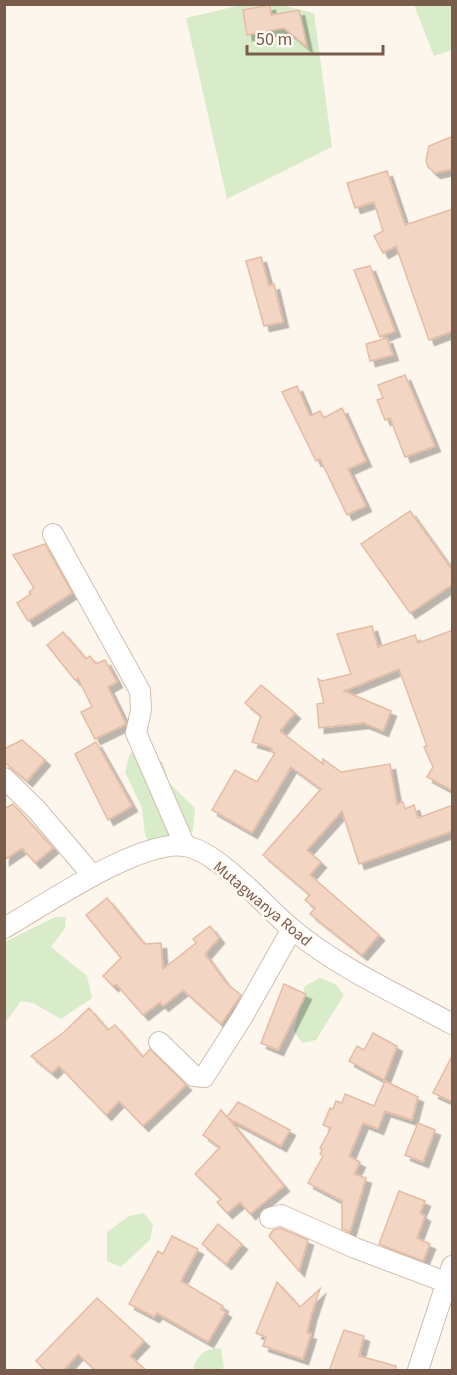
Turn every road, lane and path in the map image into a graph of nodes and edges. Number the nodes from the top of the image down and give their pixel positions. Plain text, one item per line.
1 (53, 534) dead end
2 (4, 778) edge
3 (185, 846) junction
4 (93, 876) junction
5 (4, 928) edge
6 (292, 929) junction
7 (453, 1024) edge
8 (159, 1042) dead end
9 (270, 1218) dead end
10 (450, 1274) edge
11 (418, 1371) edge

1 - 3 street
2 - 4 street
3 - 4 street
3 - 6 street, Mutagwanya Road
4 - 5 street
6 - 7 street, Mutagwanya Road
6 - 8 street
9 - 10 street
10 - 11 street

